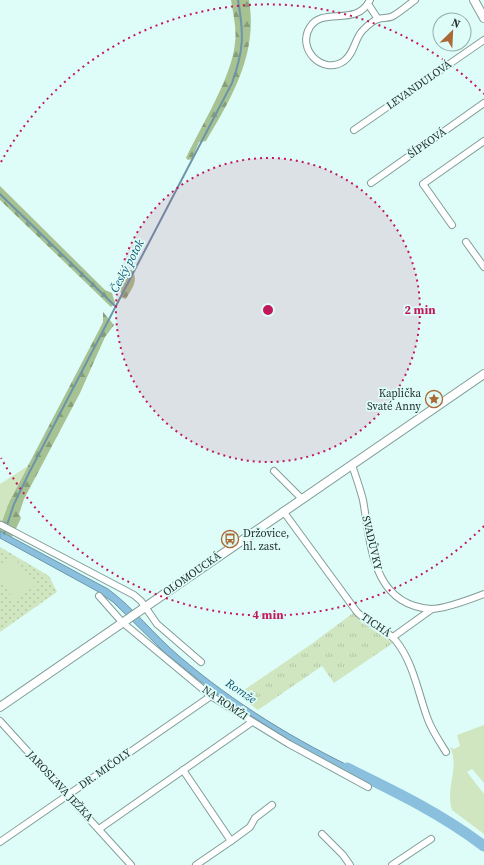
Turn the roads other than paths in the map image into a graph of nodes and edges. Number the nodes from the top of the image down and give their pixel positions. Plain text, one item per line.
1 (415, 0) edge
2 (474, 0) edge
3 (369, 2) edge
4 (484, 18) edge
5 (378, 19) junction
6 (484, 40) edge
7 (484, 103) edge
8 (354, 130) dead end
9 (484, 141) edge
10 (371, 183) dead end
11 (452, 225) dead end
12 (466, 242) dead end
13 (484, 267) edge
14 (484, 374) edge
15 (352, 465) junction
16 (274, 471) dead end
17 (302, 499) junction
18 (283, 511) junction
19 (1, 525) edge
20 (484, 594) edge
21 (98, 596) dead end
22 (143, 608) junction
23 (432, 609) junction
24 (122, 622) junction
25 (393, 637) junction
26 (201, 662) dead end
27 (211, 696) junction
28 (0, 707) edge
29 (0, 721) edge
30 (252, 722) junction
31 (446, 752) dead end
32 (183, 770) junction
33 (368, 787) dead end
34 (68, 795) junction
35 (272, 805) dead end
36 (99, 829) junction
37 (322, 834) dead end
38 (431, 839) dead end
39 (231, 841) junction
40 (0, 842) edge
41 (131, 865) edge
42 (196, 865) edge
43 (350, 865) edge
44 (392, 865) edge

1 - 5 street
2 - 4 street
3 - 5 street
3 - 5 street
6 - 8 street, LEVANDULOVÁ
7 - 10 street, ŠÍPKOVÁ
9 - 11 street
12 - 13 street
14 - 15 street, OLOMOUCKÁ
15 - 17 street, OLOMOUCKÁ
15 - 23 street, SVADŮVKY
16 - 17 street
17 - 18 street, OLOMOUCKÁ
18 - 22 street, OLOMOUCKÁ
18 - 25 street, TICHÁ
19 - 22 street
20 - 23 street
21 - 24 street, NA ROMŽI
22 - 24 street, OLOMOUCKÁ
22 - 26 street
23 - 25 street
24 - 27 street, NA ROMŽI
24 - 28 street, OLOMOUCKÁ
25 - 31 street, TICHÁ
27 - 30 street, NA ROMŽI
27 - 34 street, DR. MIČOLY
29 - 34 street, JAROSLAVA JEŽKA
30 - 32 street
30 - 33 street, NA ROMŽI
32 - 36 street
32 - 39 street
34 - 36 street, JAROSLAVA JEŽKA
34 - 40 street, DR. MIČOLY
35 - 39 street
36 - 41 street, JAROSLAVA JEŽKA
37 - 43 street
38 - 44 street
39 - 42 street

